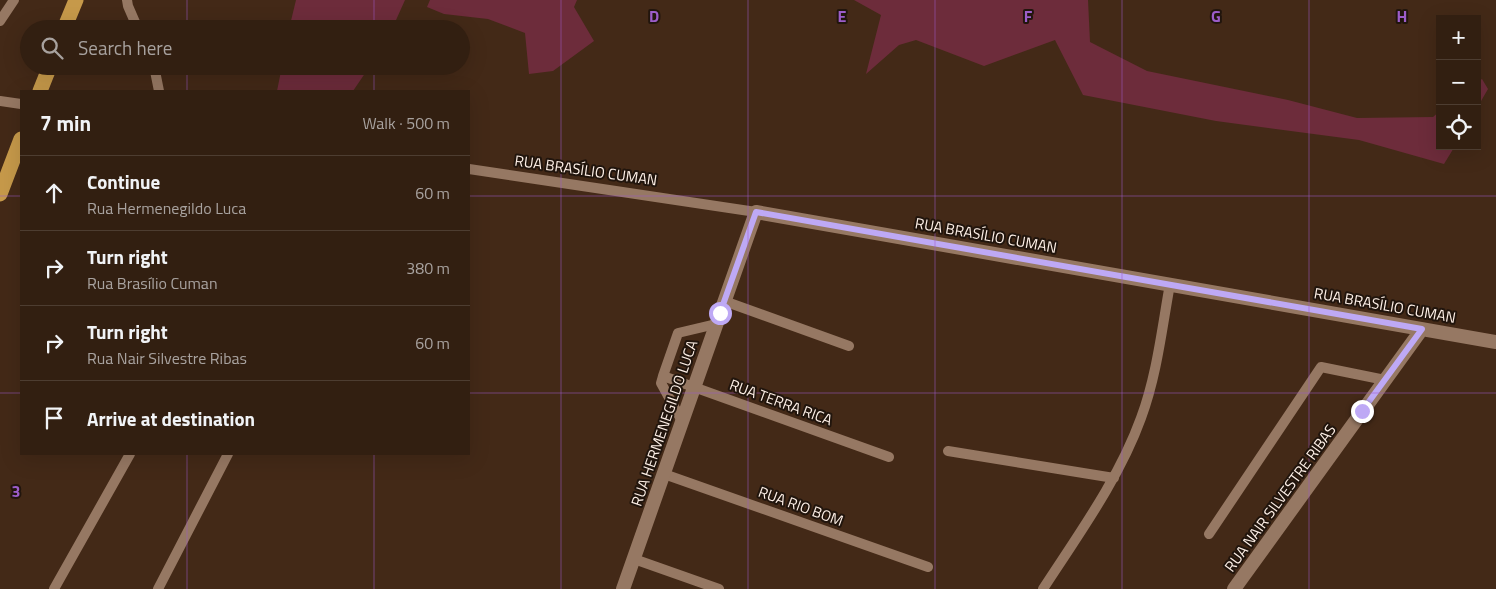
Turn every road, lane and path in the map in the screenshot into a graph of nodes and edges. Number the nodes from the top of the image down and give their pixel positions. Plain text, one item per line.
1 (14, 0) edge
2 (76, 0) edge
3 (127, 0) edge
4 (68, 20) edge
5 (134, 20) edge
6 (0, 21) edge
7 (46, 75) edge
8 (156, 75) edge
9 (40, 90) edge
10 (159, 90) edge
11 (2, 101) edge
12 (20, 104) edge
13 (20, 142) edge
14 (470, 169) edge
15 (0, 194) edge
16 (756, 212) junction
17 (1170, 284) junction
18 (724, 301) junction
19 (716, 324) junction
20 (1422, 329) junction
21 (1496, 342) edge
22 (849, 346) dead end
23 (663, 376) junction
24 (1385, 380) junction
25 (694, 387) junction
26 (682, 421) junction
27 (948, 451) dead end
28 (129, 455) edge
29 (227, 455) edge
30 (889, 457) dead end
31 (664, 474) junction
32 (1114, 478) junction
33 (1209, 534) dead end
34 (634, 559) junction
35 (928, 567) dead end
36 (54, 589) edge
37 (158, 589) edge
38 (623, 589) edge
39 (719, 589) edge
40 (1043, 589) edge
41 (1234, 589) edge

1 - 6 street
2 - 4 highway
3 - 5 street
7 - 9 highway
8 - 10 street
11 - 12 street
13 - 15 highway
14 - 16 street, RUA BRASÍLIO CUMAN
16 - 17 street, RUA BRASÍLIO CUMAN
16 - 18 street, RUA HERMENEGILDO LUCA
17 - 20 street, RUA BRASÍLIO CUMAN
17 - 32 street
18 - 19 street, RUA HERMENEGILDO LUCA
18 - 22 street
19 - 23 street
19 - 25 street, RUA HERMENEGILDO LUCA
20 - 21 street, RUA BRASÍLIO CUMAN
20 - 24 street, RUA NAIR SILVESTRE RIBAS
23 - 25 street, RUA TERRA RICA
23 - 26 street
24 - 33 street
24 - 41 street, RUA NAIR SILVESTRE RIBAS
25 - 26 street, RUA HERMENEGILDO LUCA
25 - 30 street, RUA TERRA RICA
26 - 31 street, RUA HERMENEGILDO LUCA
27 - 32 street
28 - 36 street
29 - 37 street
31 - 34 street, RUA HERMENEGILDO LUCA
31 - 35 street, RUA RIO BOM
32 - 40 street
34 - 38 street, RUA HERMENEGILDO LUCA
34 - 39 street

